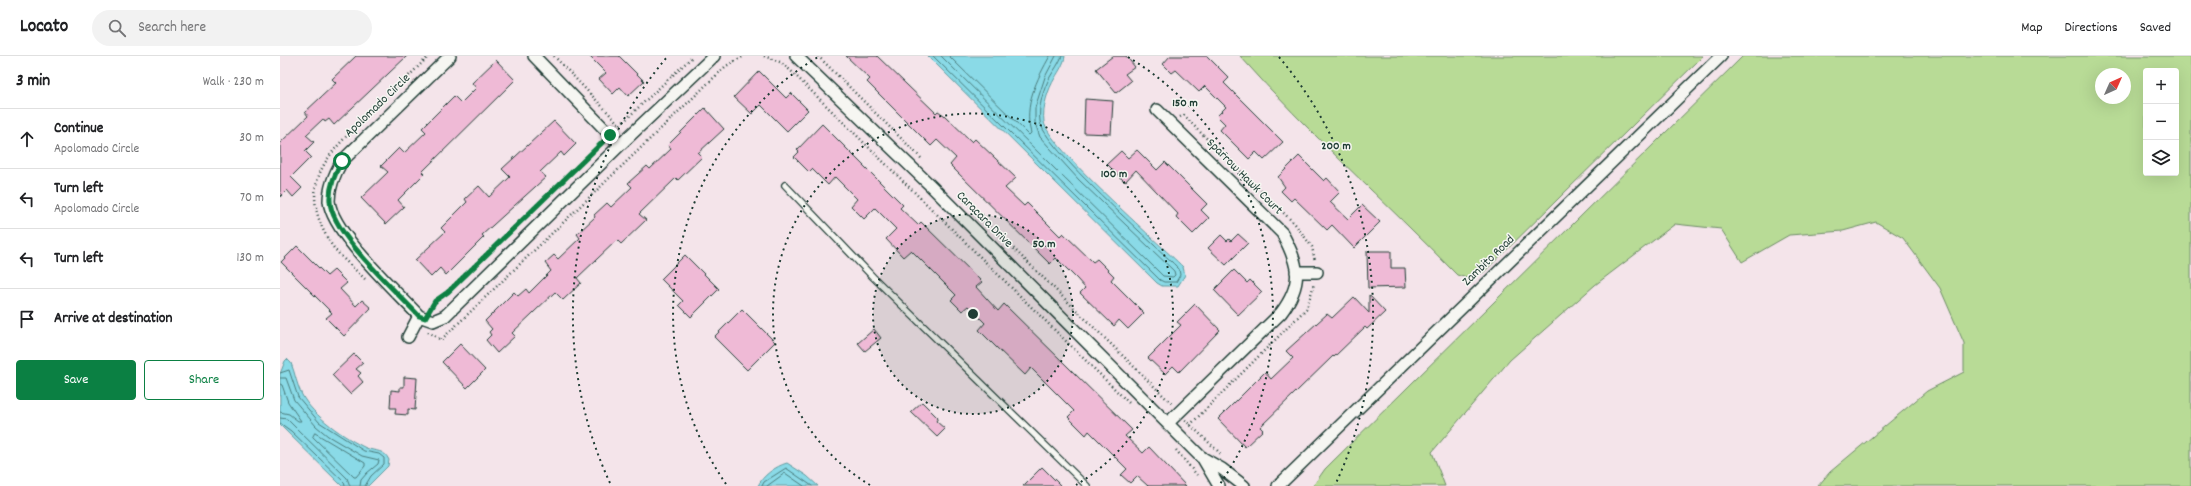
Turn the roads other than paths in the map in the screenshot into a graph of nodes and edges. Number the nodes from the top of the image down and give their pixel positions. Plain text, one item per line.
1 (450, 56) edge
2 (534, 56) edge
3 (714, 56) edge
4 (796, 56) edge
5 (1720, 56) edge
6 (1157, 110) dead end
7 (620, 145) junction
8 (785, 185) dead end
9 (1296, 272) junction
10 (1317, 272) road end
11 (420, 319) junction
12 (408, 337) dead end
13 (1168, 423) junction
14 (1201, 457) junction
15 (1087, 486) edge
16 (1219, 486) edge
17 (1244, 486) edge
18 (1278, 486) edge

1 - 11 street, Apolomado Circle
2 - 7 street
3 - 7 street
4 - 13 street, Caracara Drive
5 - 18 street, Zambito Road
6 - 9 street, Sparrow Hawk Court
7 - 11 street
8 - 15 lane
9 - 10 street
9 - 13 street, Sparrow Hawk Court
11 - 12 street
13 - 14 street, Caracara Drive
14 - 16 street, Caracara Drive
14 - 17 street, Caracara Drive

